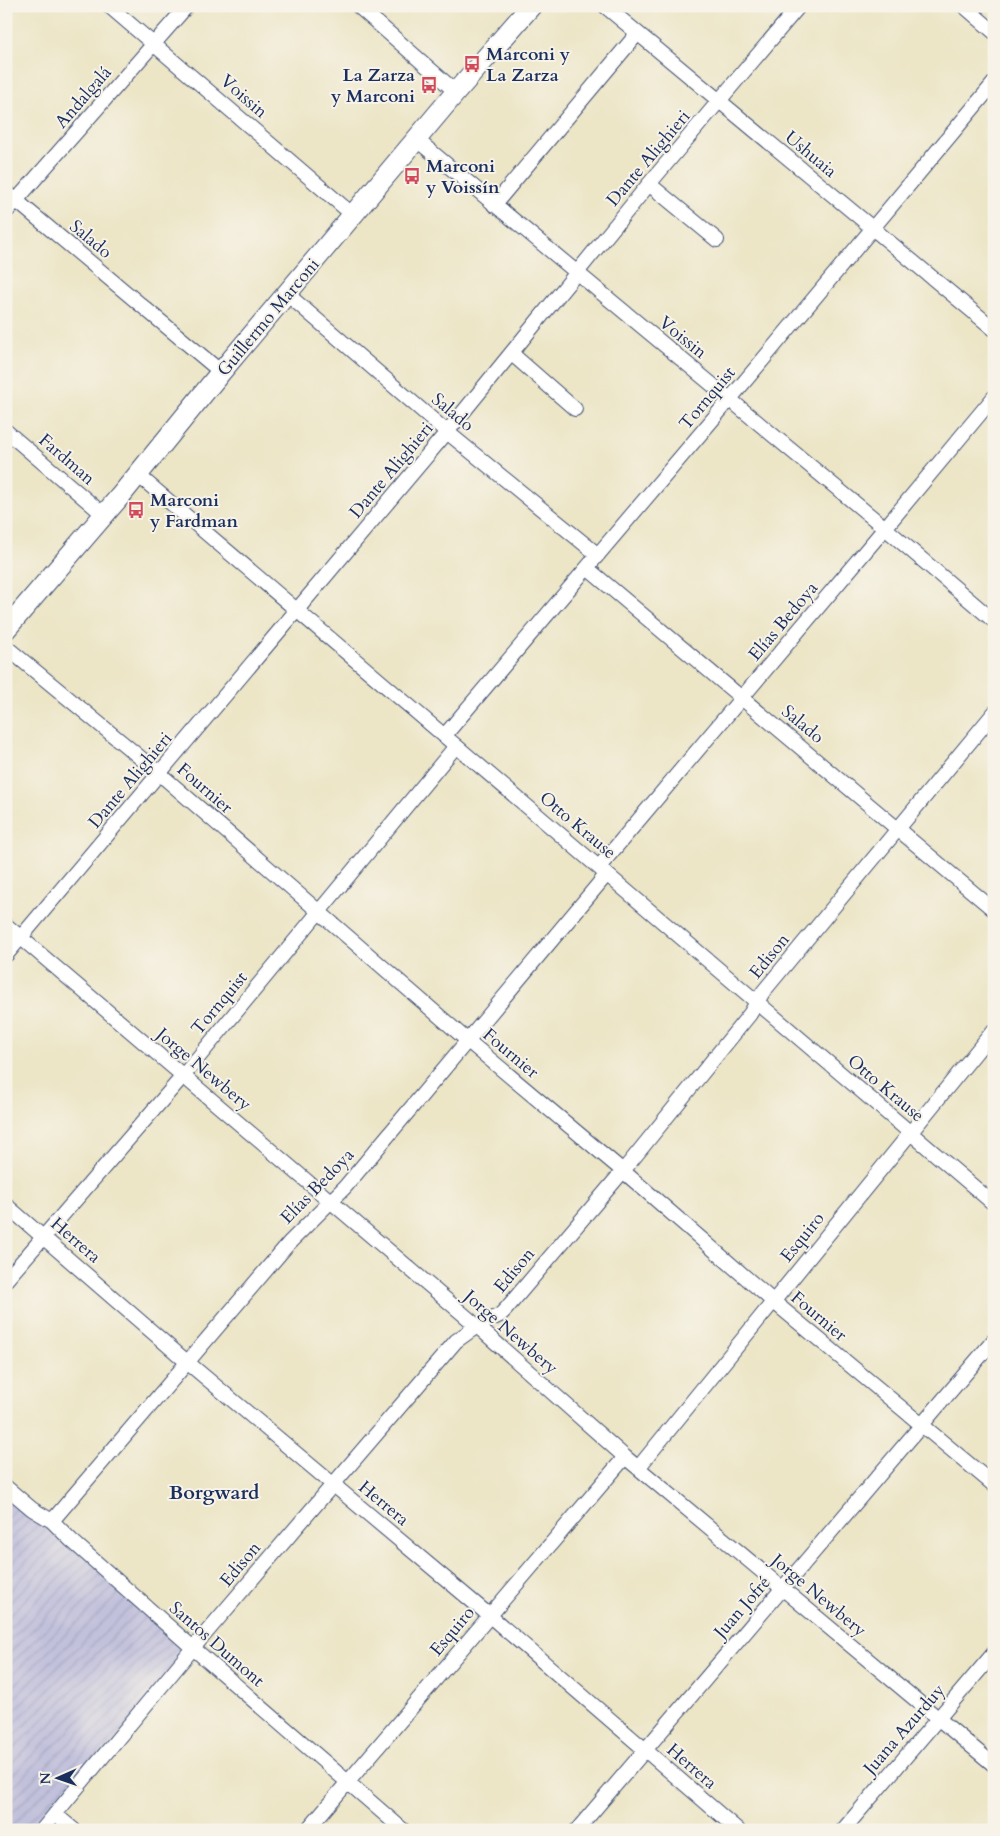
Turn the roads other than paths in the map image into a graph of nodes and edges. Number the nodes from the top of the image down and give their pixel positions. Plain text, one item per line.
1 (109, 6) edge
2 (187, 6) edge
3 (358, 6) edge
4 (531, 6) edge
5 (605, 6) edge
6 (799, 6) edge
7 (964, 6) edge
8 (994, 32) edge
9 (637, 34) junction
10 (154, 44) junction
11 (994, 83) edge
12 (456, 92) junction
13 (719, 102) junction
14 (417, 140) junction
15 (649, 184) junction
16 (11, 196) edge
17 (494, 205) junction
18 (6, 212) edge
19 (353, 215) junction
20 (873, 229) junction
21 (717, 240) dead end
22 (577, 274) junction
23 (287, 294) junction
24 (994, 329) edge
25 (512, 354) junction
26 (221, 372) junction
27 (994, 397) edge
28 (730, 399) junction
29 (575, 409) dead end
30 (6, 431) edge
31 (447, 432) junction
32 (138, 474) junction
33 (104, 515) junction
34 (885, 528) junction
35 (598, 555) junction
36 (587, 568) junction
37 (297, 611) junction
38 (994, 621) edge
39 (8, 625) edge
40 (6, 647) edge
41 (742, 697) junction
42 (994, 713) edge
43 (445, 735) junction
44 (456, 746) junction
45 (160, 774) junction
46 (897, 828) junction
47 (603, 870) junction
48 (994, 910) edge
49 (320, 911) junction
50 (6, 925) edge
51 (21, 937) junction
52 (6, 955) edge
53 (756, 1003) junction
54 (994, 1030) edge
55 (468, 1041) junction
56 (183, 1076) junction
57 (910, 1133) junction
58 (623, 1171) junction
59 (330, 1201) junction
60 (994, 1204) edge
61 (6, 1205) edge
62 (43, 1236) junction
63 (6, 1280) edge
64 (774, 1302) junction
65 (477, 1326) junction
66 (994, 1340) edge
67 (187, 1362) junction
68 (921, 1426) junction
69 (625, 1457) junction
70 (638, 1468) junction
71 (332, 1485) junction
72 (994, 1485) edge
73 (6, 1487) edge
74 (52, 1521) junction
75 (783, 1588) junction
76 (490, 1616) junction
77 (193, 1648) junction
78 (994, 1654) edge
79 (938, 1719) junction
80 (645, 1750) junction
81 (994, 1766) edge
82 (348, 1782) junction
83 (55, 1814) junction
84 (42, 1830) edge
85 (74, 1830) edge
86 (307, 1830) edge
87 (404, 1830) edge
88 (577, 1830) edge
89 (738, 1830) edge
90 (843, 1830) edge

1 - 10 street, Voissin
2 - 10 street, Andalgalá
3 - 12 street
4 - 12 street, Guillermo Marconi
5 - 9 street, Ushuaia
6 - 13 street, Dante Alighieri
7 - 8 street
9 - 13 street, Ushuaia
9 - 17 street
10 - 16 street, Andalgalá
10 - 19 street, Voissin
11 - 20 street, Tornquist
12 - 14 street, Guillermo Marconi
13 - 15 street, Dante Alighieri
13 - 20 street, Ushuaia
14 - 17 street, Voissin
14 - 19 street, Guillermo Marconi
15 - 21 street
15 - 22 street, Dante Alighieri
16 - 18 street, Andalgalá
16 - 26 street, Salado
17 - 22 street, Voissin
19 - 23 street, Guillermo Marconi
20 - 24 street, Ushuaia
20 - 28 street, Tornquist
22 - 25 street, Dante Alighieri
22 - 28 street, Voissin
23 - 26 street, Guillermo Marconi
23 - 31 street, Salado
25 - 29 street
25 - 31 street, Dante Alighieri
26 - 32 street, Guillermo Marconi
27 - 34 street, Elías Bedoya
28 - 34 street, Voissin
28 - 35 street, Tornquist
30 - 33 street, Fardman
31 - 35 street, Salado
31 - 37 street, Dante Alighieri
32 - 33 street, Guillermo Marconi
32 - 37 street, Otto Krause
33 - 39 street, Guillermo Marconi
34 - 38 street, Voissin
34 - 41 street, Elías Bedoya
35 - 36 street, Tornquist
36 - 41 street, Salado
36 - 43 street, Tornquist
37 - 43 street, Otto Krause
37 - 45 street, Dante Alighieri
40 - 45 street, Fournier
41 - 46 street, Salado
41 - 47 street, Elías Bedoya
42 - 46 street, Edison
43 - 44 street, Otto Krause
44 - 47 street, Otto Krause
44 - 49 street, Tornquist
45 - 49 street, Fournier
45 - 51 street, Dante Alighieri
46 - 48 street, Salado
46 - 53 street, Edison
47 - 53 street, Otto Krause
47 - 55 street, Elías Bedoya
49 - 55 street, Fournier
49 - 56 street, Tornquist
50 - 51 street, Jorge Newbery
51 - 52 street, Dante Alighieri
51 - 56 street, Jorge Newbery
53 - 57 street, Otto Krause
53 - 58 street, Edison
54 - 57 street, Esquiro
55 - 58 street, Fournier
55 - 59 street, Elías Bedoya
56 - 59 street, Jorge Newbery
56 - 62 street, Tornquist
57 - 60 street, Otto Krause
57 - 64 street, Esquiro
58 - 64 street, Fournier
58 - 65 street, Edison
59 - 65 street, Jorge Newbery
59 - 67 street, Elías Bedoya
61 - 62 street, Herrera
62 - 63 street, Tornquist
62 - 67 street, Herrera
64 - 68 street, Fournier
64 - 70 street, Esquiro
65 - 69 street, Jorge Newbery
65 - 71 street, Edison
66 - 68 street, Juan Jofré
67 - 71 street, Herrera
67 - 74 street, Elías Bedoya
68 - 72 street, Fournier
68 - 75 street, Juan Jofré
69 - 70 street, Jorge Newbery
69 - 76 street, Esquiro
70 - 75 street, Jorge Newbery
71 - 76 street, Herrera
71 - 77 street, Edison
73 - 74 street, Santos Dumont
74 - 77 street, Santos Dumont
75 - 79 street, Jorge Newbery
75 - 80 street, Juan Jofré
76 - 80 street, Herrera
76 - 82 street, Esquiro
77 - 82 street, Santos Dumont
77 - 83 street, Edison
78 - 79 street, Juana Azurduy
79 - 81 street, Jorge Newbery
79 - 90 street, Juana Azurduy
80 - 88 street, Juan Jofré
80 - 89 street, Herrera
82 - 86 street, Esquiro
82 - 87 street, Santos Dumont
83 - 84 street, Edison
83 - 85 street

